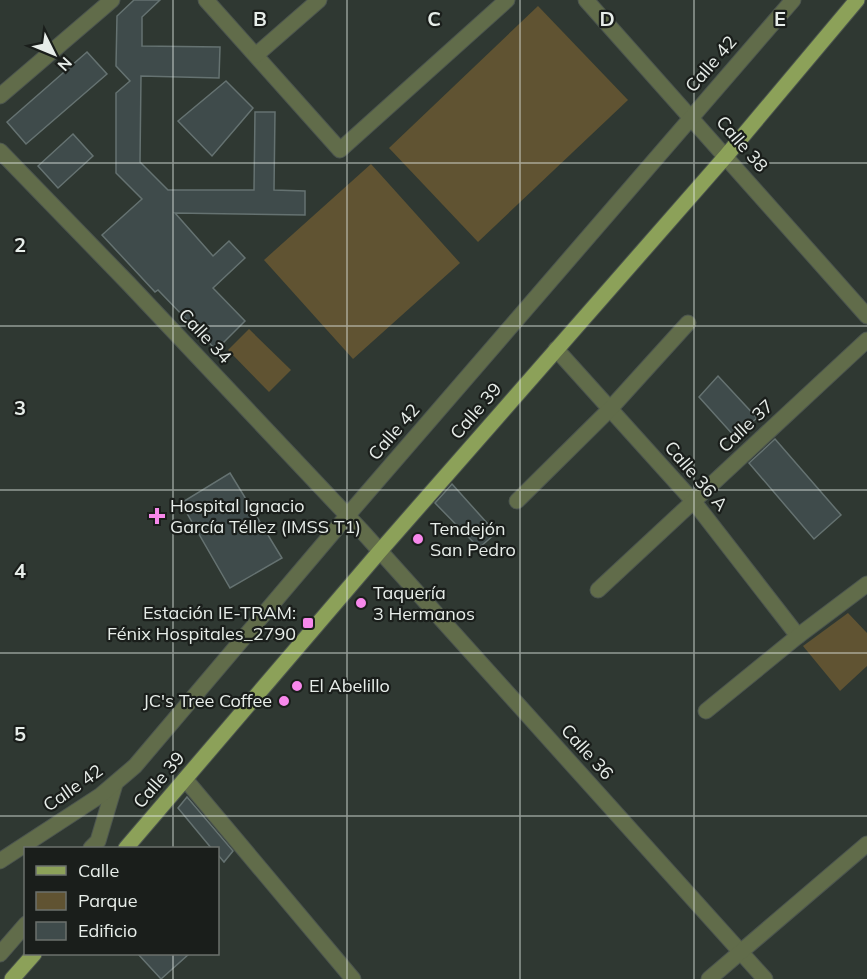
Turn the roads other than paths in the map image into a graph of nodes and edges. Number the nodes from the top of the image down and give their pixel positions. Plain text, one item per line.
1 (112, 0) edge
2 (206, 0) edge
3 (319, 0) edge
4 (507, 0) edge
5 (586, 0) edge
6 (793, 0) edge
7 (857, 0) edge
8 (256, 55) junction
9 (0, 96) edge
10 (691, 117) junction
11 (0, 151) edge
12 (726, 156) junction
13 (867, 316) edge
14 (688, 323) dead end
15 (867, 340) edge
16 (556, 349) junction
17 (610, 409) junction
18 (518, 501) dead end
19 (694, 501) junction
20 (347, 516) junction
21 (380, 550) junction
22 (867, 584) edge
23 (598, 590) dead end
24 (798, 636) junction
25 (706, 711) dead end
26 (185, 779) junction
27 (115, 784) junction
28 (867, 844) edge
29 (93, 847) edge
30 (128, 847) edge
31 (0, 861) edge
32 (24, 926) edge
33 (741, 952) junction
34 (0, 954) edge
35 (33, 955) edge
36 (12, 979) edge
37 (353, 979) edge
38 (709, 979) edge
39 (765, 979) edge

1 - 9 street
2 - 8 street
3 - 8 street
4 - 8 street
5 - 10 street, Calle 38
6 - 10 street, Calle 42
7 - 12 main road, Calle 39
10 - 12 street, Calle 38
10 - 20 street, Calle 42
11 - 20 street, Calle 34
12 - 13 street, Calle 38
12 - 16 main road, Calle 39
14 - 17 street
15 - 19 street, Calle 37
16 - 17 street, Calle 36 A
16 - 21 main road, Calle 39
17 - 18 street
17 - 19 street, Calle 36 A
19 - 23 street, Calle 37
19 - 24 street, Calle 36 A
20 - 21 street, Calle 34
20 - 27 street, Calle 42
21 - 26 main road, Calle 39
21 - 33 street, Calle 36
22 - 24 street
24 - 25 street
26 - 30 main road, Calle 39
26 - 37 street
27 - 29 street
27 - 31 street, Calle 42
28 - 33 street
32 - 34 street
33 - 38 street
33 - 39 street, Calle 36
35 - 36 main road

